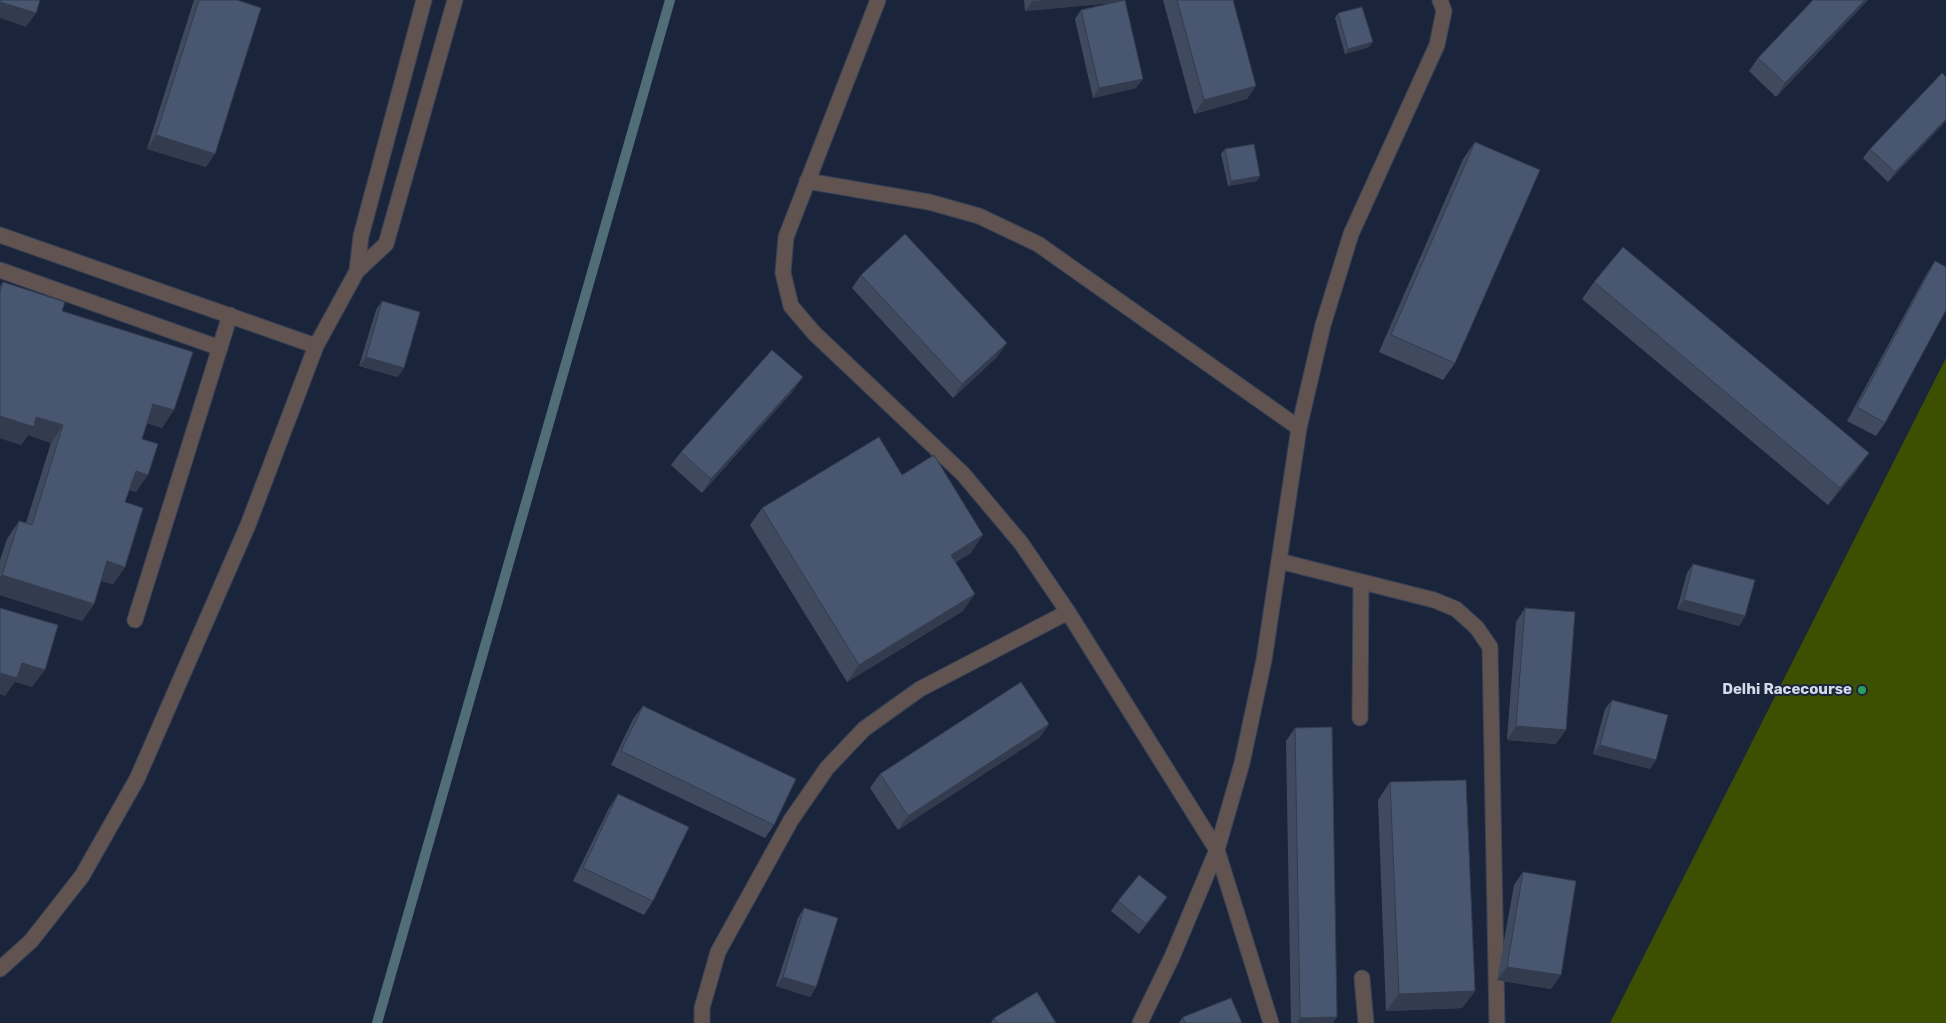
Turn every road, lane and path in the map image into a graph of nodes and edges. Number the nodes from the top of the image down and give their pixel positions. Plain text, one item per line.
1 (424, 0) edge
2 (455, 0) edge
3 (878, 0) edge
4 (1440, 0) edge
5 (807, 181) junction
6 (0, 235) edge
7 (0, 270) edge
8 (357, 271) junction
9 (230, 315) junction
10 (316, 346) junction
11 (220, 348) junction
12 (1299, 428) junction
13 (1279, 561) junction
14 (1361, 582) junction
15 (1068, 612) junction
16 (135, 620) dead end
17 (1360, 718) dead end
18 (1217, 850) junction
19 (0, 969) edge
20 (1362, 978) dead end
21 (702, 1023) edge
22 (1140, 1023) edge
23 (1271, 1023) edge
24 (1366, 1023) edge
25 (1497, 1023) edge

1 - 8 street
2 - 8 street
3 - 5 street
4 - 12 street
5 - 12 street
5 - 15 street
6 - 9 street
7 - 11 street
8 - 10 street
9 - 10 street
9 - 11 street
10 - 19 street
11 - 16 street
12 - 13 street
13 - 14 street
13 - 18 street
14 - 17 street
14 - 25 street
15 - 18 street
15 - 21 street
18 - 22 street
18 - 23 street
20 - 24 street

